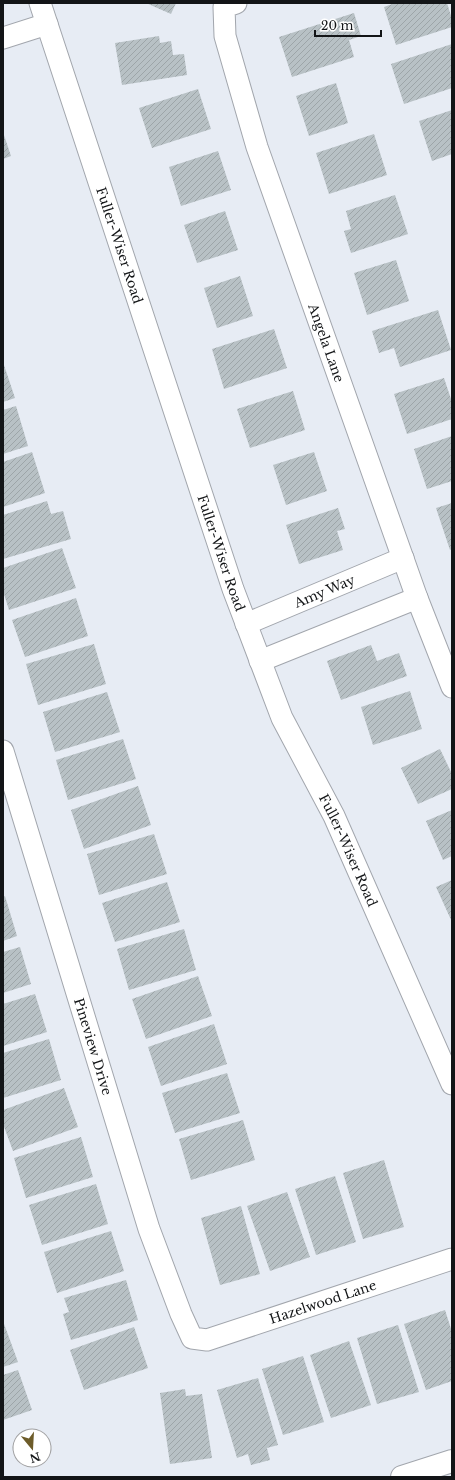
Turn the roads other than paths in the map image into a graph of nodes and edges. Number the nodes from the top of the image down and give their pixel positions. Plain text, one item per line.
1 (40, 3) edge
2 (236, 3) edge
3 (47, 24) junction
4 (3, 38) edge
5 (403, 558) junction
6 (417, 598) junction
7 (246, 624) junction
8 (260, 661) junction
9 (452, 687) edge
10 (3, 751) edge
11 (452, 1084) edge
12 (452, 1259) edge
13 (192, 1338) joint
14 (452, 1461) edge
15 (402, 1477) edge

1 - 3 street, Fuller-Wiser Road
2 - 5 street, Angela Lane
3 - 4 street
3 - 7 street, Fuller-Wiser Road
5 - 6 street, Angela Lane
5 - 7 street, Amy Way
6 - 8 street
6 - 9 street, Angela Lane
7 - 8 street, Fuller-Wiser Road
8 - 11 street, Fuller-Wiser Road
10 - 13 street, Pineview Drive
12 - 13 street, Hazelwood Lane
14 - 15 main road

